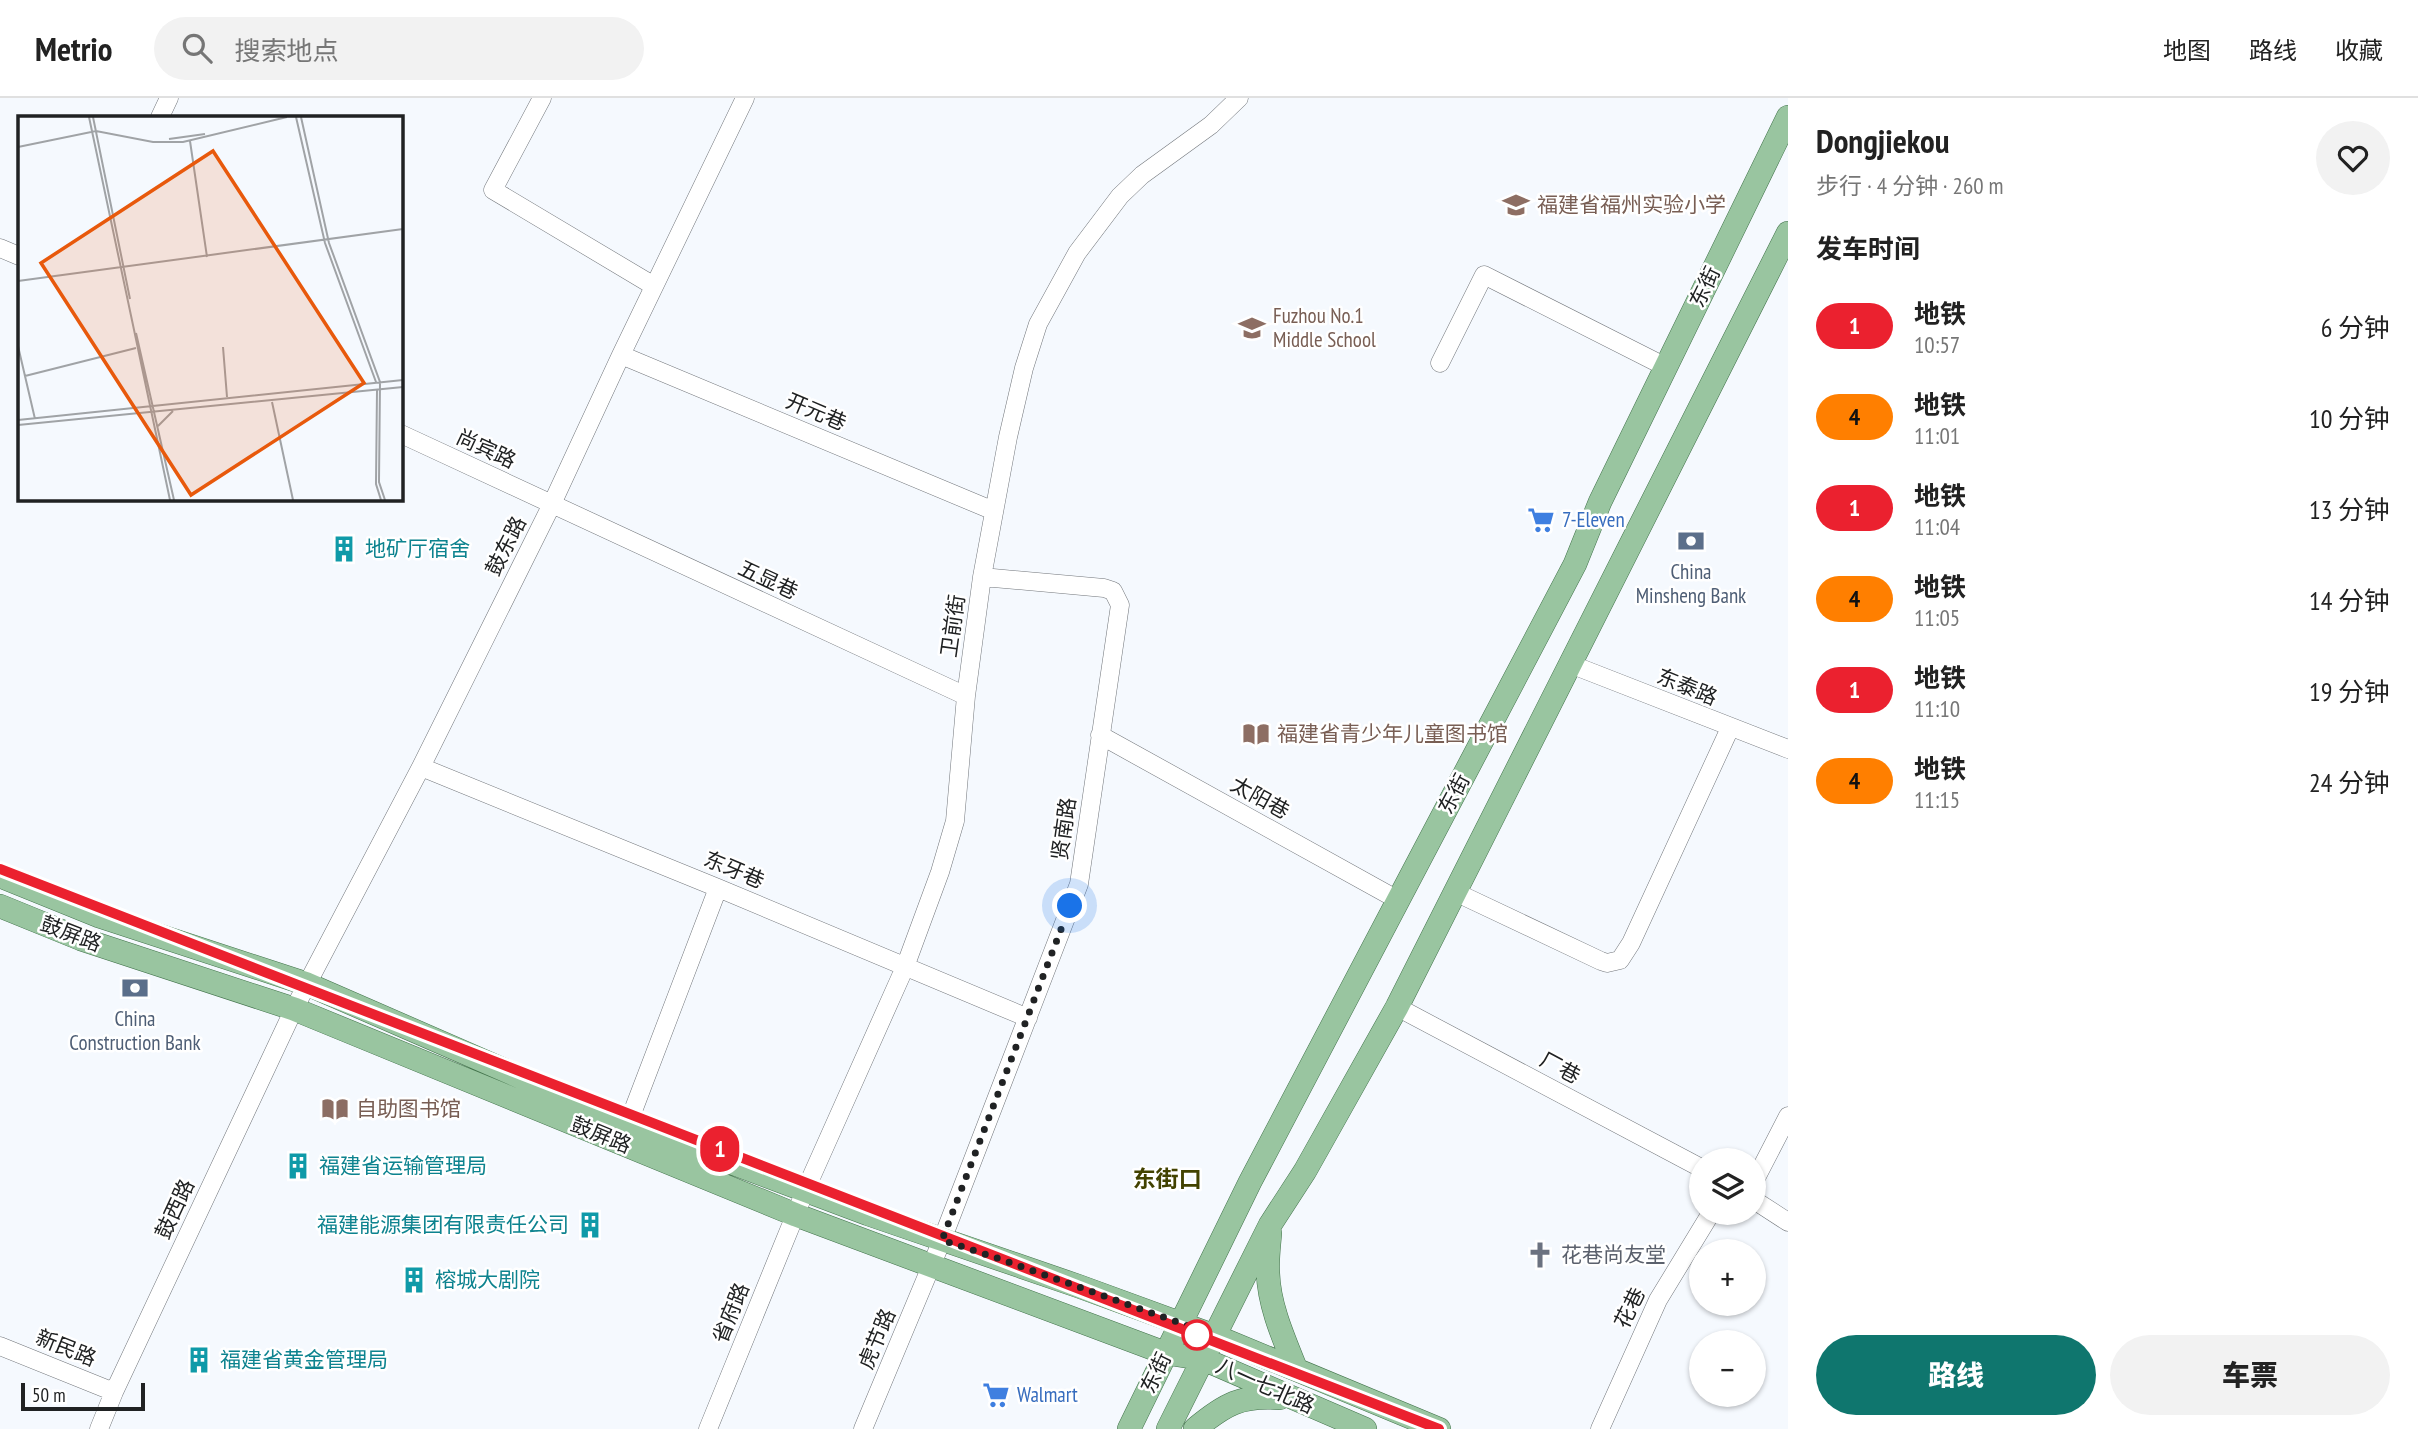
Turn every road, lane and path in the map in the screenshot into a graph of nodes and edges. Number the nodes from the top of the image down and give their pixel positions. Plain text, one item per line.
1 (169, 98) edge
2 (542, 98) edge
3 (745, 98) edge
4 (1239, 98) edge
5 (160, 116) edge
6 (1788, 117) edge
7 (1788, 233) edge
8 (0, 248) edge
9 (18, 256) edge
10 (654, 286) junction
11 (621, 355) junction
12 (1440, 363) dead end
13 (1666, 367) junction
14 (402, 434) edge
15 (551, 506) junction
16 (994, 511) junction
17 (982, 577) junction
18 (1570, 664) junction
19 (966, 696) junction
20 (1730, 728) junction
21 (1100, 735) junction
22 (1788, 749) edge
23 (421, 767) junction
24 (0, 876) edge
25 (718, 888) junction
26 (1455, 891) junction
27 (1398, 900) junction
28 (0, 906) edge
29 (905, 967) junction
30 (307, 984) junction
31 (1397, 1007) junction
32 (294, 1009) junction
33 (1028, 1018) junction
34 (1788, 1116) edge
35 (628, 1124) junction
36 (1766, 1159) edge
37 (1689, 1162) edge
38 (805, 1191) junction
39 (1766, 1208) edge
40 (796, 1215) junction
41 (1788, 1222) edge
42 (1270, 1225) junction
43 (1705, 1225) edge
44 (942, 1240) junction
45 (931, 1266) junction
46 (1180, 1323) junction
47 (1215, 1336) junction
48 (0, 1346) edge
49 (1165, 1353) junction
50 (1203, 1359) junction
51 (1296, 1369) junction
52 (114, 1392) junction
53 (1292, 1399) junction
54 (99, 1429) edge
55 (708, 1429) edge
56 (863, 1429) edge
57 (1129, 1429) edge
58 (1168, 1429) edge
59 (1195, 1429) edge
60 (1365, 1429) edge
61 (1439, 1429) edge
62 (1600, 1429) edge

1 - 5 street
2 - 10 street
3 - 10 street, 鼓东路
4 - 16 street, 卫前街
6 - 13 main road, 东街
7 - 18 main road
8 - 9 street
10 - 11 street, 鼓东路
11 - 15 street, 鼓东路
11 - 16 street, 开元巷
12 - 13 street
13 - 27 main road, 东街
14 - 15 street, 尚宾路
15 - 19 street, 五显巷
15 - 23 street, 鼓东路
16 - 17 street, 卫前街
17 - 19 street, 卫前街
17 - 21 street, 贤南路
18 - 20 street, 东泰路
18 - 26 main road
19 - 29 street, 卫前街
20 - 22 street, 东泰路
20 - 26 street
21 - 27 street, 太阳巷
21 - 33 street, 贤南路
23 - 25 street, 东牙巷
23 - 30 street, 鼓东路
24 - 30 main road, 鼓屏路
25 - 29 street, 东牙巷
25 - 35 street
26 - 31 main road
27 - 46 main road, 东街
28 - 32 main road, 鼓屏路
29 - 33 street, 东牙巷
29 - 38 street, 卫前街
30 - 32 street, 鼓东路
30 - 35 main road, 鼓屏路
31 - 37 street, 厂巷
31 - 42 main road
32 - 40 main road, 鼓屏路
32 - 52 street, 鼓西路
33 - 44 street, 贤南路
34 - 36 street
35 - 38 main road, 鼓屏路
38 - 40 street, 卫前街
38 - 44 main road, 八一七北路
39 - 41 street
40 - 45 main road, 鼓屏路
40 - 55 street, 省府路
42 - 47 main road
42 - 51 main road
43 - 62 street, 花巷
44 - 45 street, 贤南路
44 - 46 main road, 八一七北路
45 - 49 main road, 鼓屏路
45 - 56 street, 虎节路
46 - 47 main road, 八一七北路
46 - 49 main road, 东街
47 - 50 main road
47 - 51 main road, 八一七北路
48 - 52 street, 新民路
49 - 50 main road, 鼓屏路
49 - 57 main road, 东街
50 - 53 main road, 八一七北路
50 - 58 main road
51 - 61 main road, 八一七北路
52 - 54 street, 鼓西路
53 - 59 main road
53 - 60 main road, 八一七北路

